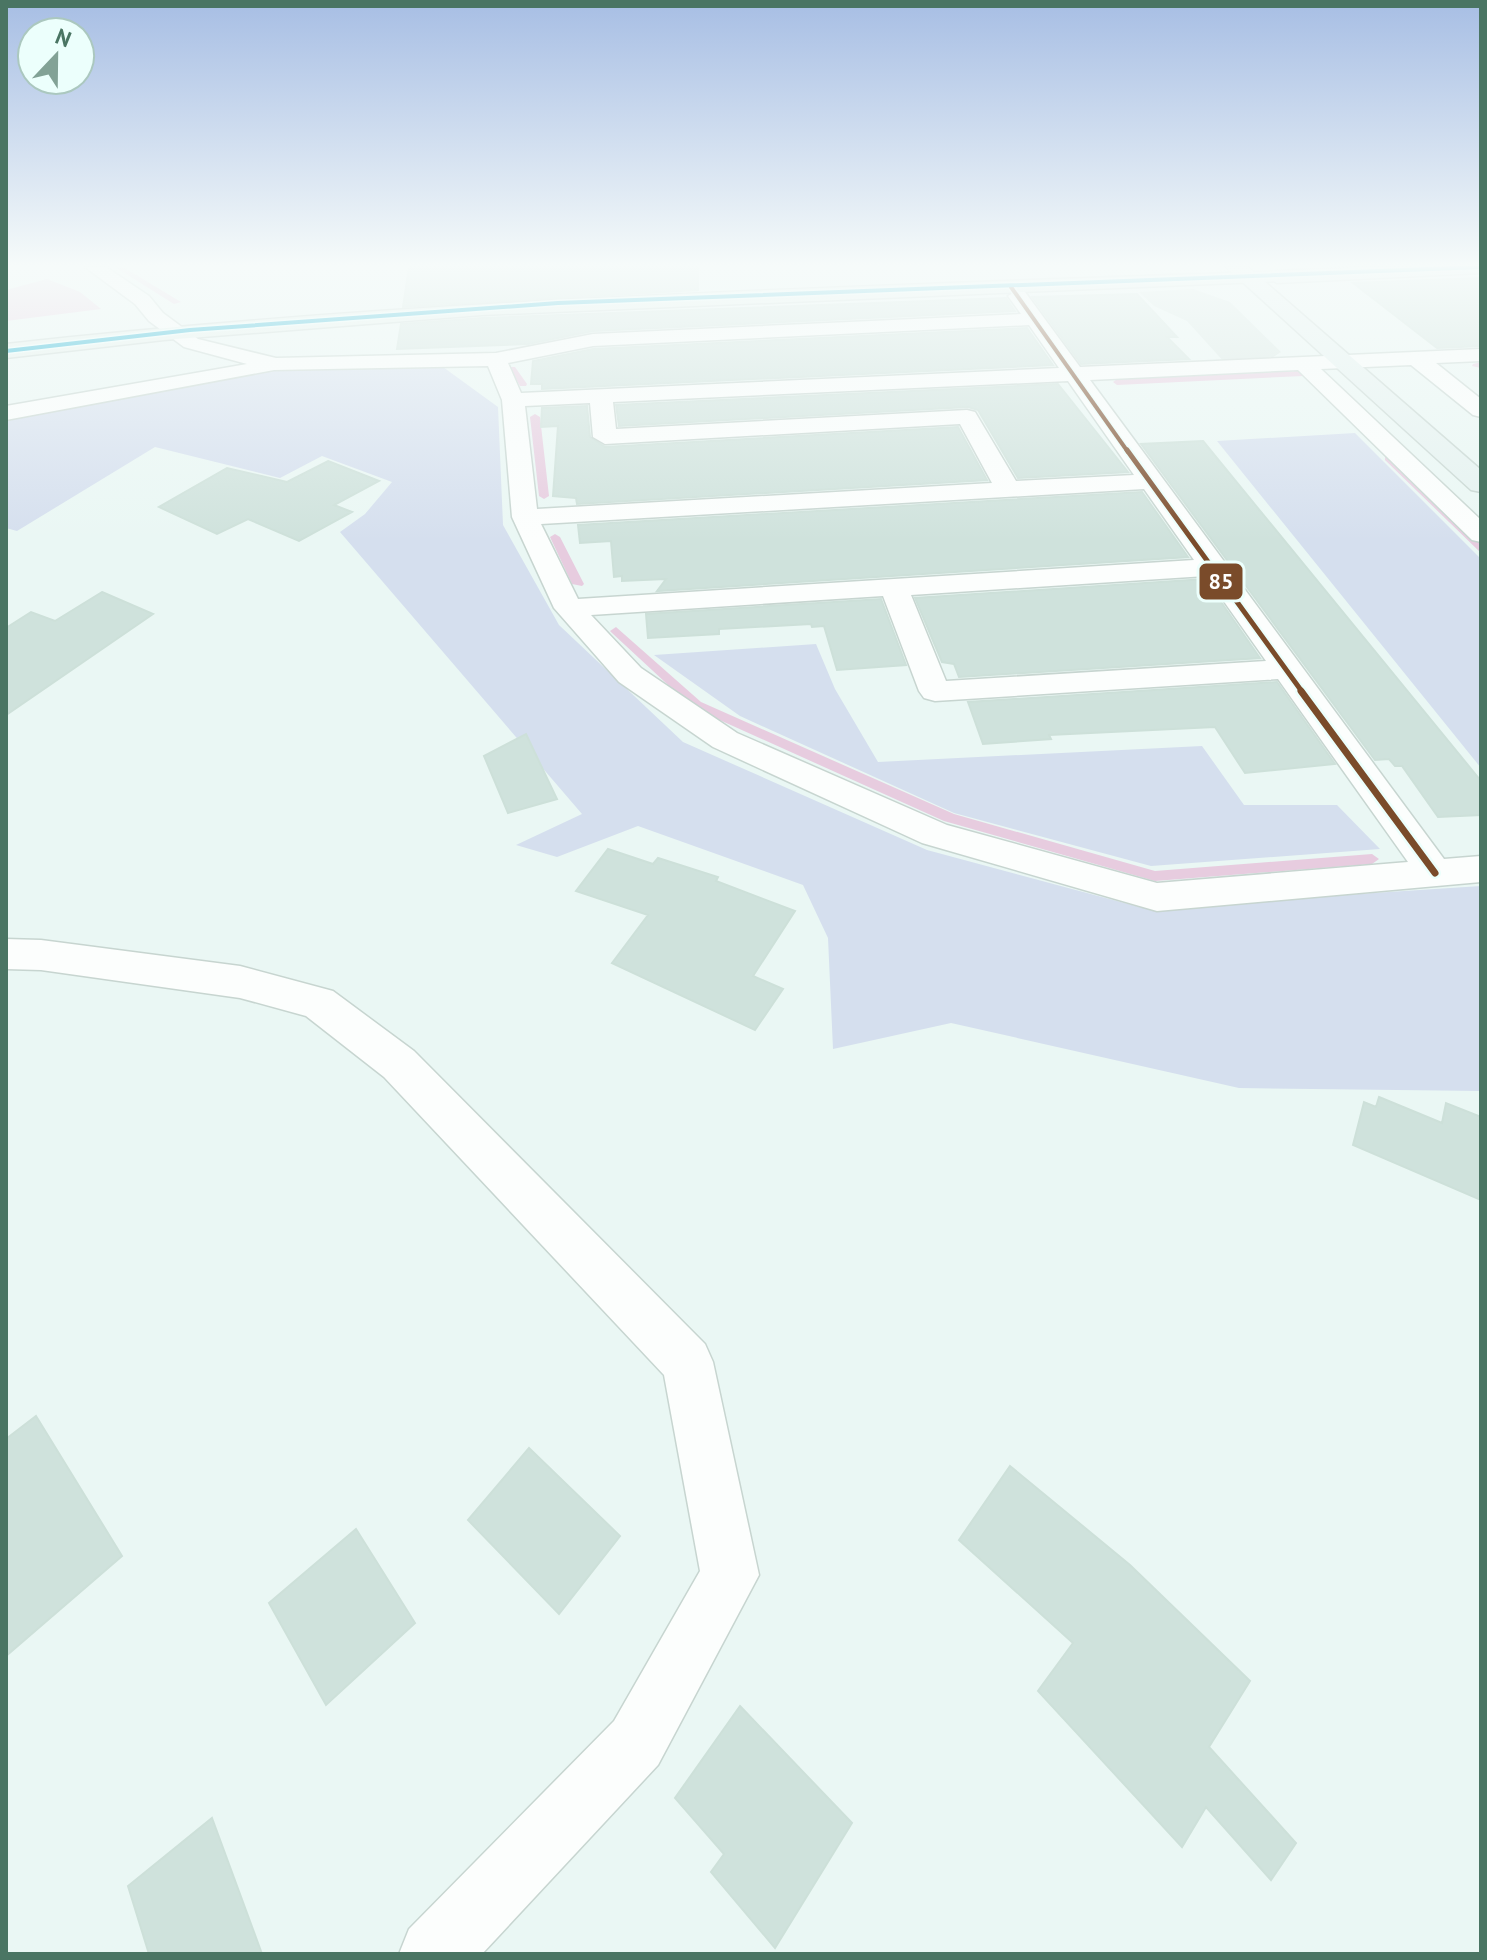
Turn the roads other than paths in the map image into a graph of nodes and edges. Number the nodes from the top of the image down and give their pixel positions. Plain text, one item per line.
1 (254, 358) edge
2 (1064, 358) edge
3 (1323, 358) edge
4 (1357, 358) edge
5 (1376, 358) edge
6 (1408, 358) edge
7 (1416, 358) edge
8 (496, 359) joint
9 (1382, 360) junction
10 (1303, 363) junction
11 (276, 364) junction
12 (1076, 375) junction
13 (1404, 379) dead end
14 (601, 398) junction
15 (513, 400) junction
16 (1481, 410) edge
17 (6, 413) edge
18 (1151, 481) junction
19 (1481, 484) edge
20 (1009, 490) junction
21 (525, 517) junction
22 (1481, 534) edge
23 (1210, 567) junction
24 (893, 586) junction
25 (568, 608) junction
26 (1287, 669) junction
27 (1481, 869) edge
28 (1435, 873) junction
29 (6, 954) edge
30 (434, 1954) edge

1 - 11 street
2 - 12 street
3 - 10 street
4 - 19 main road
5 - 9 main road
6 - 9 street
7 - 16 street
8 - 11 street
8 - 15 street
9 - 13 main road
10 - 12 street
10 - 22 street
11 - 17 street
12 - 14 street
12 - 18 street
14 - 15 street
14 - 20 street
15 - 21 street
18 - 20 street
18 - 23 street
20 - 21 street
21 - 25 street
23 - 24 street
23 - 26 street
24 - 25 street
24 - 26 street
25 - 28 street
26 - 28 street
27 - 28 street
29 - 30 street

